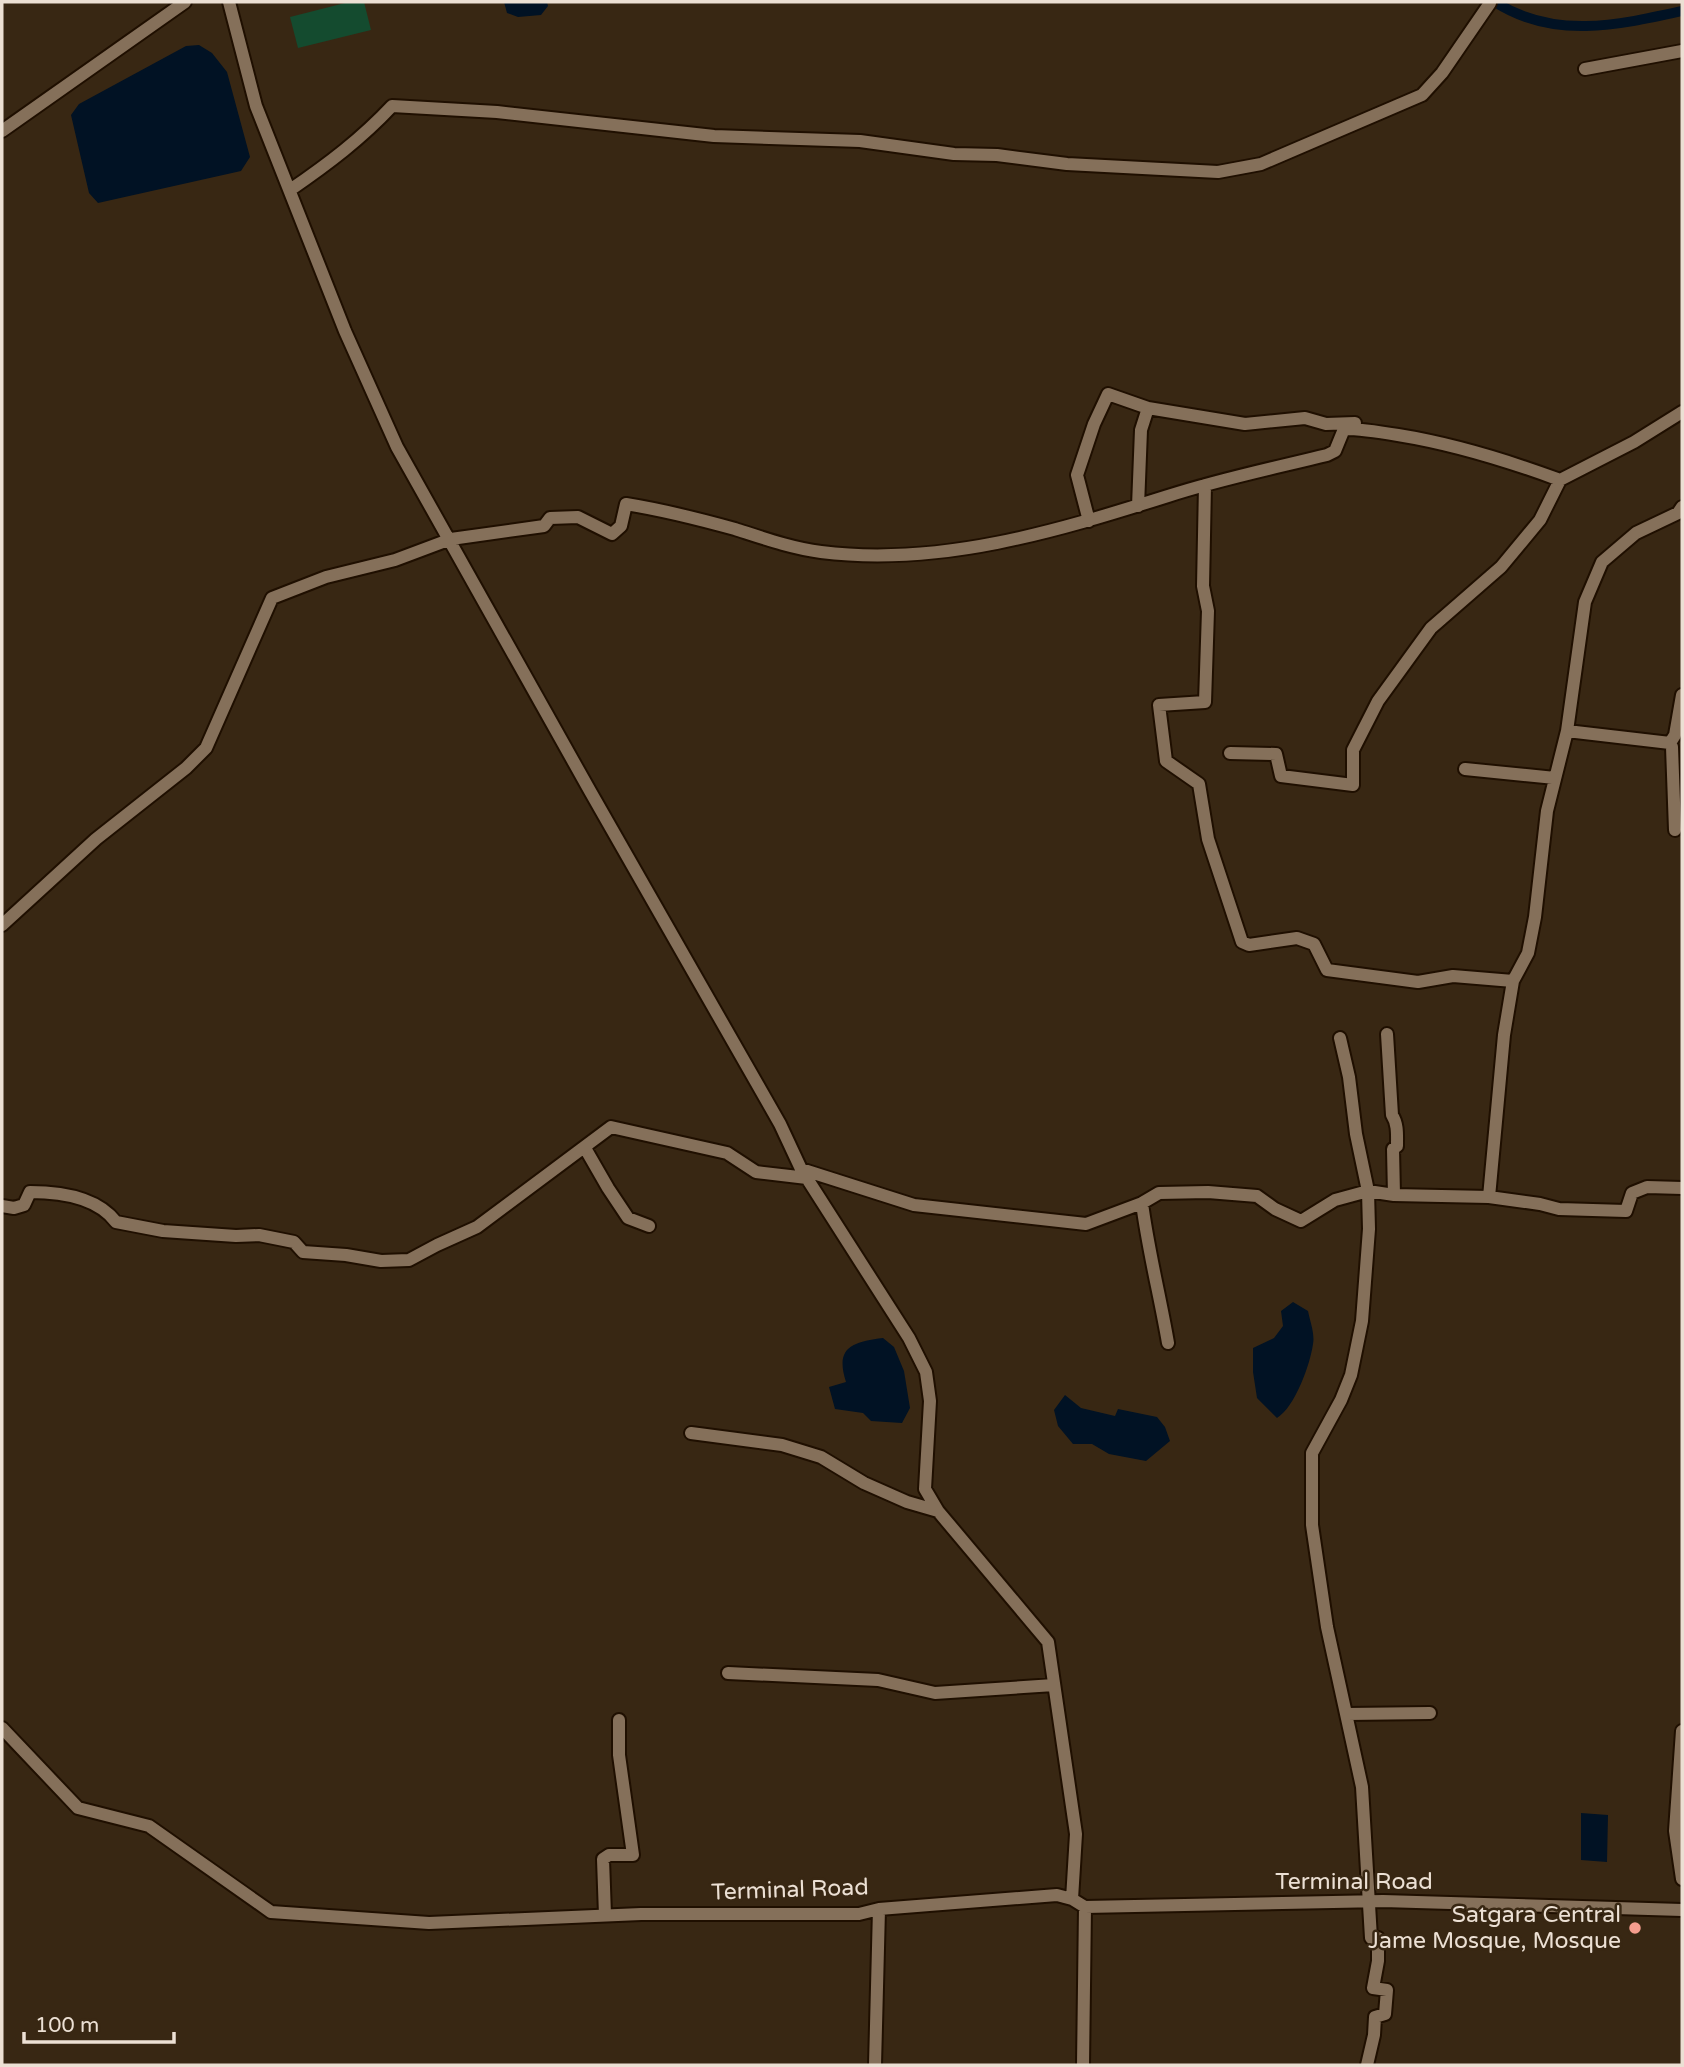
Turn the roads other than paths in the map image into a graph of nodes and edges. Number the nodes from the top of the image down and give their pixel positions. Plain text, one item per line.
1 (185, 2) edge
2 (229, 2) edge
3 (1490, 4) dead end
4 (1682, 51) edge
5 (1585, 69) dead end
6 (2, 130) edge
7 (290, 190) junction
8 (1148, 408) junction
9 (1682, 412) edge
10 (1358, 429) junction
11 (1560, 480) junction
12 (1205, 485) junction
13 (1138, 506) junction
14 (1682, 507) edge
15 (1089, 521) junction
16 (450, 539) junction
17 (1682, 695) edge
18 (1567, 731) junction
19 (1670, 743) junction
20 (1230, 752) dead end
21 (1465, 769) dead end
22 (1555, 778) junction
23 (1675, 830) dead end
24 (2, 925) edge
25 (1513, 981) junction
26 (1387, 1034) dead end
27 (1340, 1038) dead end
28 (585, 1148) junction
29 (804, 1173) junction
30 (1682, 1188) edge
31 (1368, 1191) junction
32 (1394, 1195) junction
33 (1489, 1197) junction
34 (1142, 1203) junction
35 (2, 1206) edge
36 (649, 1226) dead end
37 (1168, 1343) dead end
38 (691, 1433) dead end
39 (938, 1511) junction
40 (728, 1673) dead end
41 (1055, 1685) junction
42 (1430, 1713) dead end
43 (1347, 1714) junction
44 (619, 1720) dead end
45 (2, 1728) edge
46 (1682, 1731) edge
47 (1682, 1879) edge
48 (1072, 1899) junction
49 (1370, 1901) junction
50 (1085, 1907) junction
51 (879, 1909) junction
52 (1682, 1910) edge
53 (604, 1915) junction
54 (875, 2065) edge
55 (1083, 2065) edge
56 (1367, 2065) edge

1 - 6 street
2 - 7 street
3 - 7 street
4 - 5 street
7 - 16 street
8 - 10 street
8 - 13 street
8 - 15 street
9 - 11 street
10 - 11 street
10 - 12 street
11 - 20 street
12 - 13 street
12 - 25 street
13 - 15 street
14 - 18 street
15 - 16 street
16 - 24 street
16 - 29 street
17 - 19 street
18 - 19 street
18 - 22 street
19 - 23 street
21 - 22 street
22 - 25 street
25 - 33 street
26 - 32 street
27 - 31 street
28 - 29 street
28 - 35 street
28 - 36 street
29 - 34 street
29 - 39 street
30 - 33 street
31 - 32 street
31 - 34 street
31 - 43 street
32 - 33 street
34 - 37 street
38 - 39 street
39 - 41 street
40 - 41 street
41 - 48 street
42 - 43 street
43 - 49 street
44 - 53 street
45 - 53 street, Terminal Road
46 - 47 street
48 - 50 street, Terminal Road
48 - 51 street, Terminal Road
49 - 50 street, Terminal Road
49 - 52 street, Terminal Road
49 - 56 street
50 - 55 street
51 - 53 street, Terminal Road
51 - 54 street

